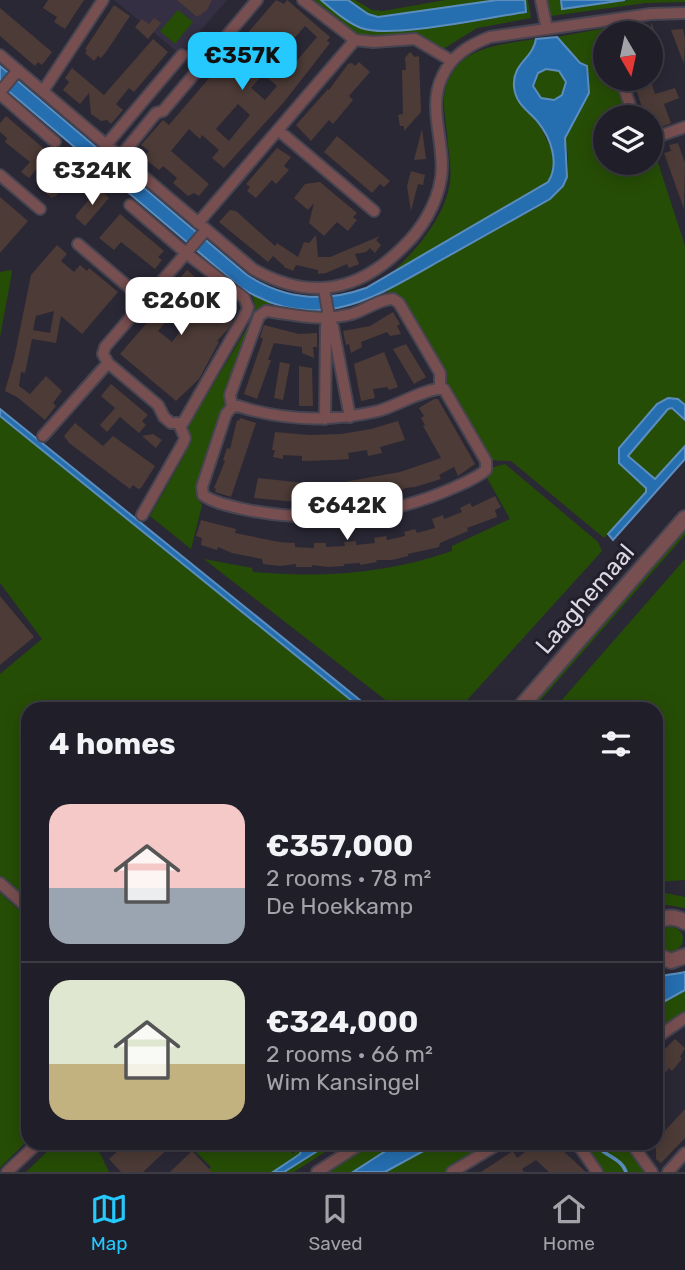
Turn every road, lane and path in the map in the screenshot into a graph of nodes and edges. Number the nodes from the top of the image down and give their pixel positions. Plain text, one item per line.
1 (103, 0) edge
2 (257, 0) edge
3 (303, 0) edge
4 (543, 3) edge
5 (685, 13) edge
6 (547, 29) junction
7 (355, 40) junction
8 (0, 55) edge
9 (182, 55) dead end
10 (452, 61) junction
11 (16, 73) junction
12 (43, 91) junction
13 (1, 92) edge
14 (685, 127) edge
15 (278, 130) junction
16 (663, 135) edge
17 (55, 142) dead end
18 (106, 145) junction
19 (120, 157) junction
20 (0, 175) edge
21 (130, 205) dead end
22 (40, 209) dead end
23 (374, 211) dead end
24 (202, 229) junction
25 (78, 244) dead end
26 (188, 250) junction
27 (324, 289) junction
28 (145, 301) junction
29 (328, 315) junction
30 (108, 363) junction
31 (440, 388) junction
32 (232, 407) junction
33 (351, 417) junction
34 (325, 419) junction
35 (179, 424) junction
36 (43, 436) dead end
37 (142, 515) dead end
38 (685, 518) edge
39 (525, 702) edge
40 (0, 883) edge
41 (21, 902) edge
42 (663, 918) edge
43 (684, 921) edge
44 (685, 956) edge
45 (663, 959) edge
46 (685, 1018) edge
47 (663, 1033) edge
48 (31, 1150) edge
49 (351, 1150) edge
50 (488, 1150) edge
51 (582, 1150) edge
52 (636, 1150) edge
53 (685, 1153) edge
54 (7, 1172) edge
55 (317, 1172) edge
56 (452, 1172) edge
57 (597, 1172) edge
58 (652, 1172) edge
59 (668, 1172) edge

1 - 12 street
2 - 19 street
3 - 7 street
4 - 6 street
5 - 6 street
6 - 10 street
7 - 10 street
7 - 15 street
8 - 11 street
9 - 18 street
10 - 27 street
11 - 12 street
11 - 13 street
12 - 18 street
13 - 17 street
14 - 16 street
15 - 23 street
15 - 24 street
18 - 19 street
19 - 24 street
20 - 22 street
21 - 26 street
24 - 26 street
24 - 27 street
25 - 28 street
26 - 28 street
26 - 35 street
27 - 29 street
28 - 30 street
29 - 31 street
29 - 32 street
29 - 33 street
29 - 34 street
30 - 35 street
30 - 36 street
31 - 32 street
31 - 33 street
32 - 34 street
33 - 34 street
35 - 37 street
38 - 39 street, Laaghemaal
40 - 41 street
42 - 43 street
44 - 45 street
46 - 47 street
48 - 54 street
49 - 55 street
50 - 56 street
51 - 57 street
52 - 58 street
53 - 59 street

